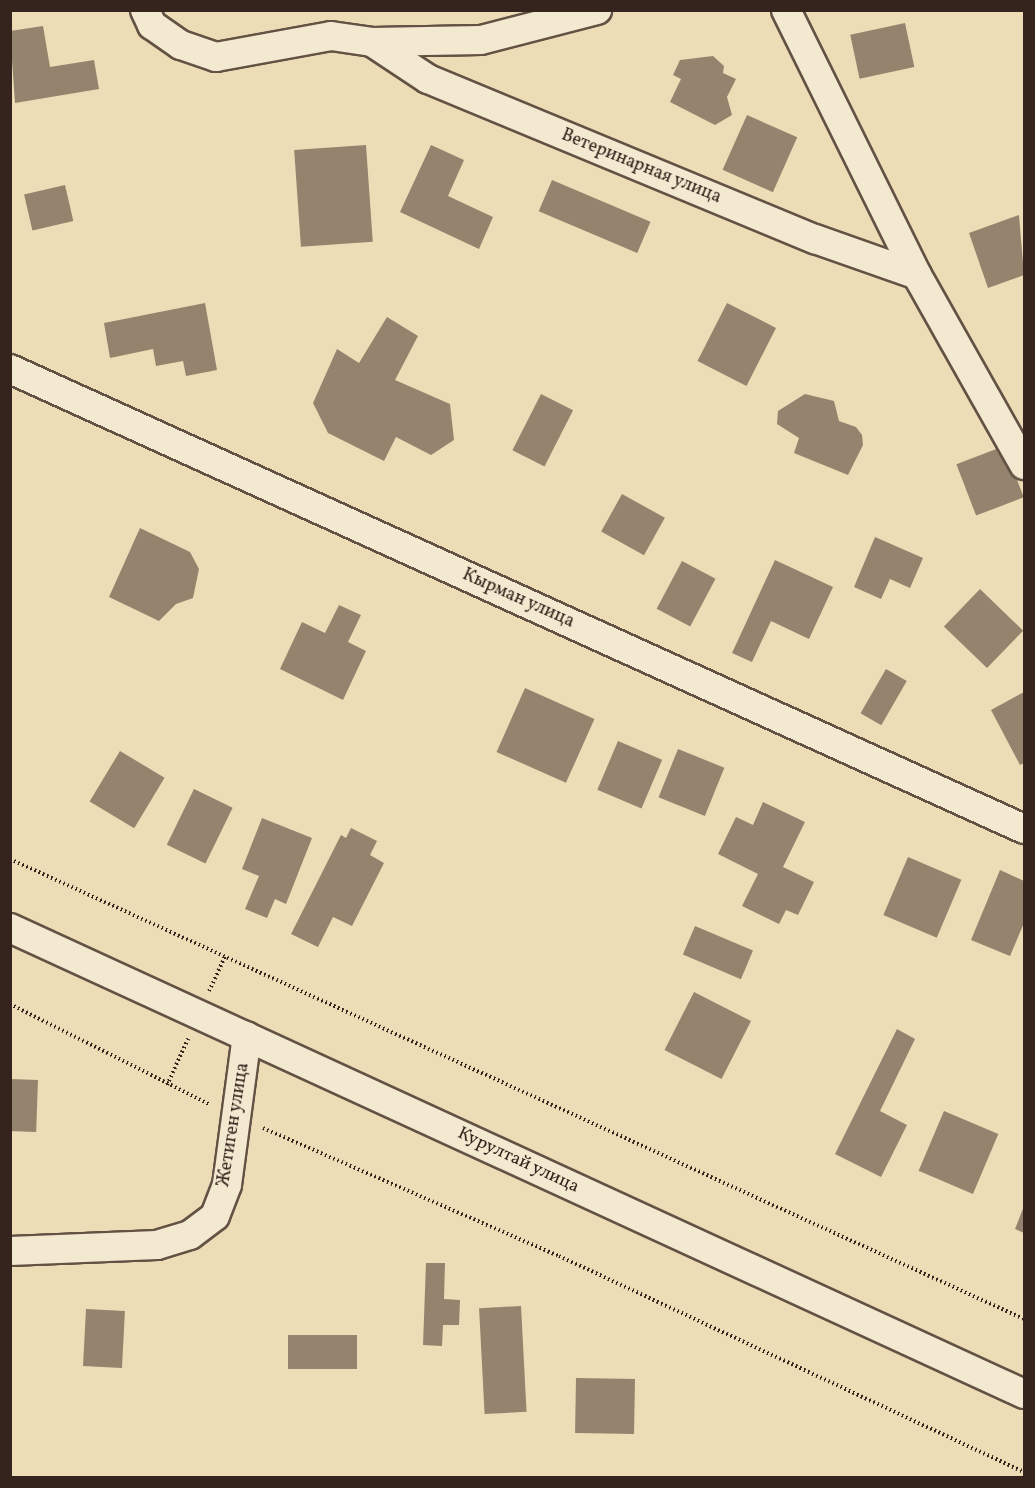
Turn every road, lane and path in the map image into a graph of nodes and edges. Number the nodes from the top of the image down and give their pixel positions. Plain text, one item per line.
1 (145, 10) edge
2 (597, 10) edge
3 (786, 10) edge
4 (372, 42) junction
5 (917, 275) junction
6 (10, 369) edge
7 (1017, 428) edge
8 (1024, 465) edge
9 (1024, 829) edge
10 (10, 859) edge
11 (10, 928) edge
12 (10, 1004) edge
13 (247, 1036) junction
14 (236, 1116) junction
15 (10, 1251) edge
16 (1024, 1319) edge
17 (1024, 1394) edge
18 (1024, 1472) edge

1 - 4 street, Ветеринарная улица
2 - 4 street, Ветеринарная улица
3 - 5 street
4 - 5 street, Ветеринарная улица
5 - 7 street
6 - 9 street, Кырман улица
7 - 8 street
10 - 16 path
11 - 13 street, Курултай улица
12 - 14 path
13 - 14 street, Жетиген улица
13 - 17 street, Курултай улица
14 - 15 street, Жетиген улица
14 - 18 path

